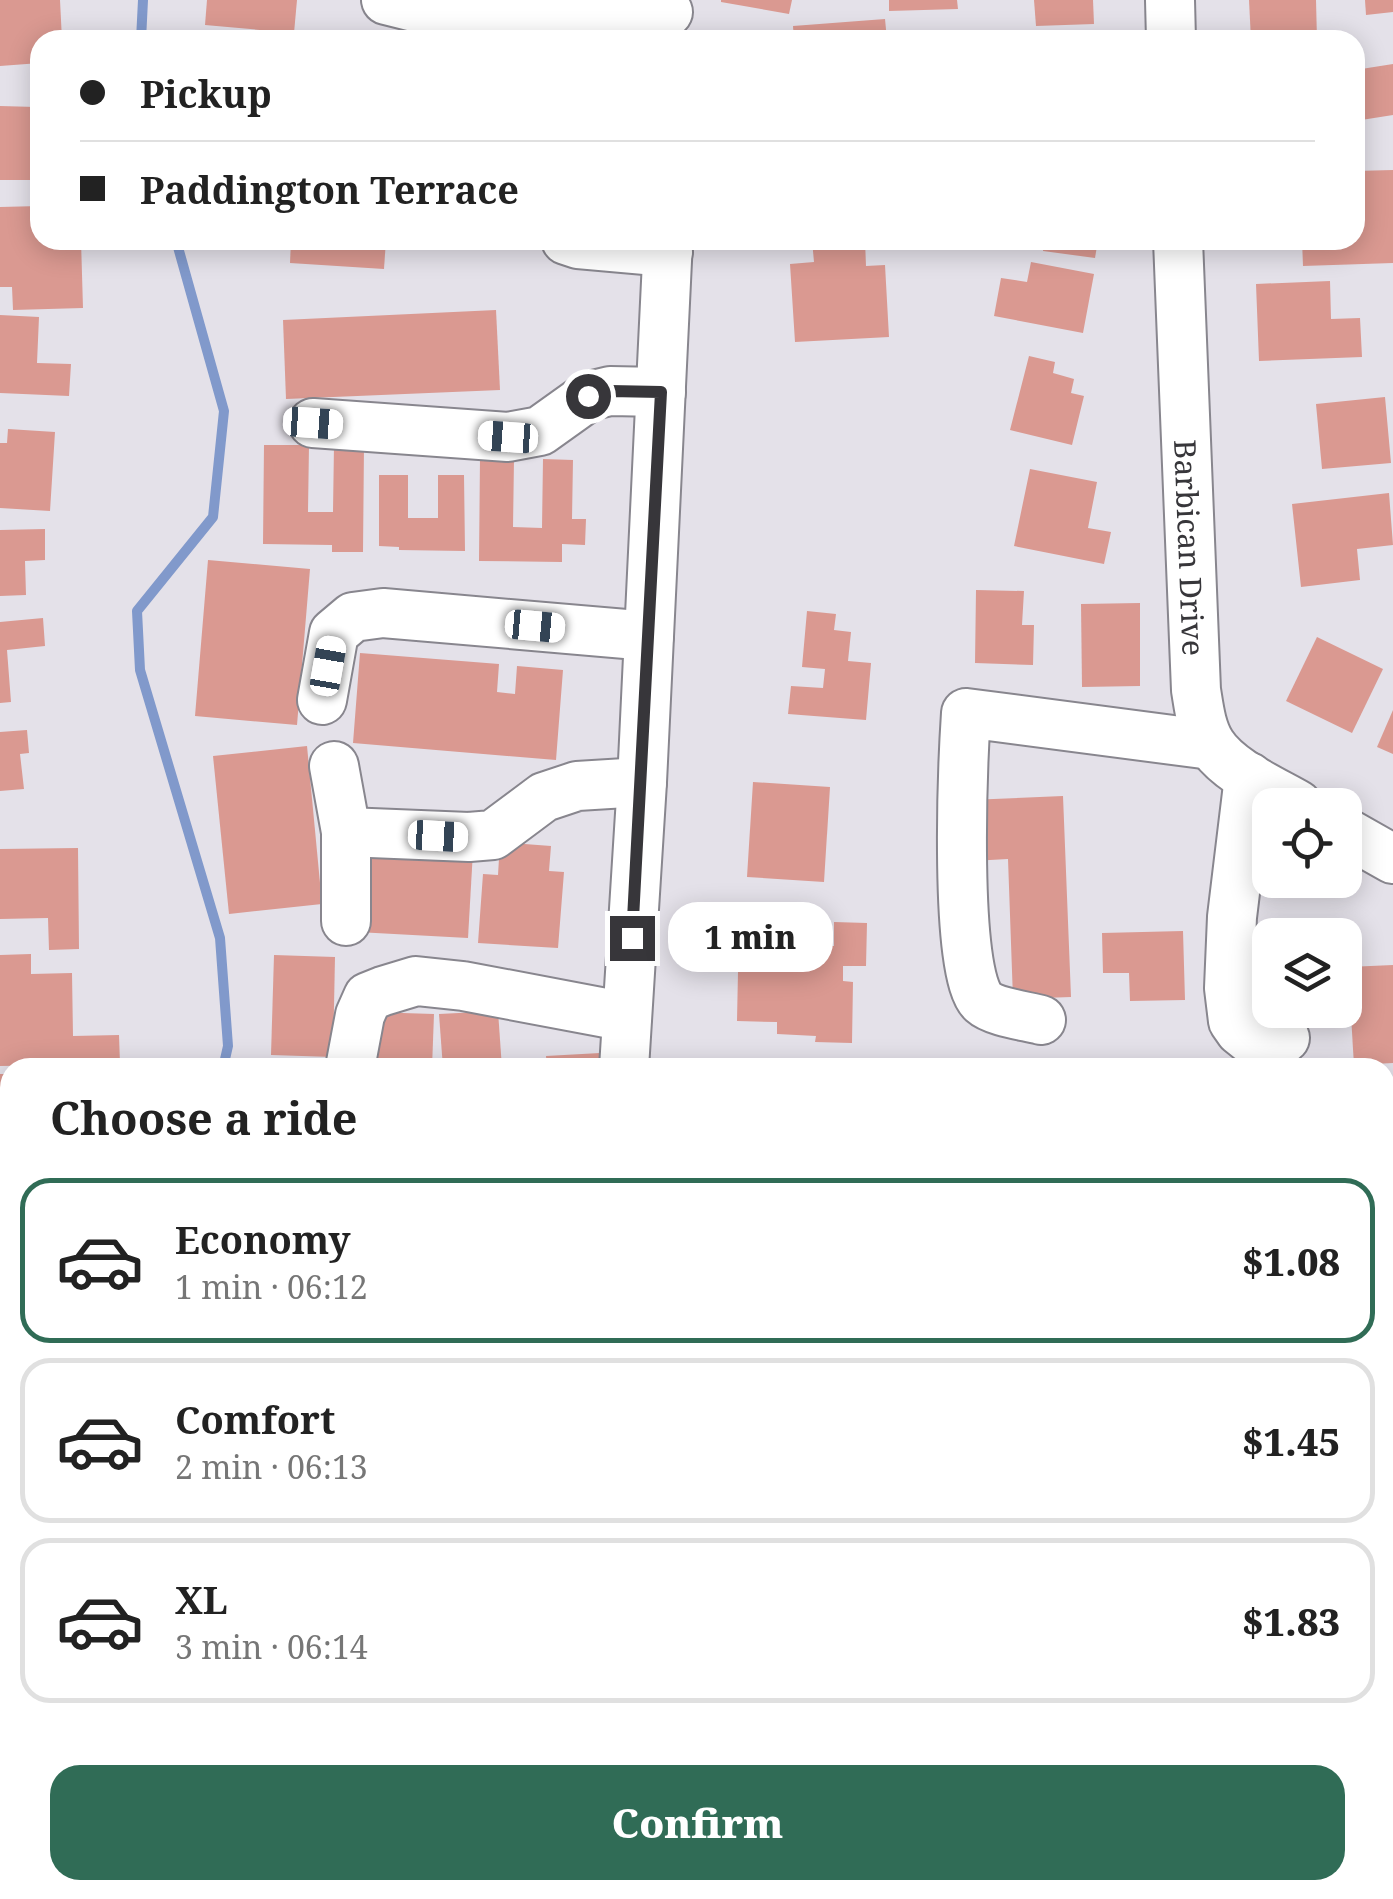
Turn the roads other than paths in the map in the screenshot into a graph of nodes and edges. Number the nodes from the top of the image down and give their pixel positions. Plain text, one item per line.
1 (386, 0) edge
2 (1170, 0) edge
3 (669, 17) edge
4 (1171, 30) edge
5 (668, 250) edge
6 (1178, 250) edge
7 (661, 392) junction
8 (313, 423) dead end
9 (649, 636) junction
10 (322, 700) dead end
11 (1211, 745) junction
12 (334, 766) dead end
13 (1248, 777) junction
14 (642, 782) junction
15 (1268, 788) edge
16 (346, 832) junction
17 (1362, 842) edge
18 (1393, 859) edge
19 (346, 921) dead end
20 (627, 1017) junction
21 (1042, 1020) dead end
22 (1285, 1038) dead end
23 (352, 1058) edge
24 (625, 1058) edge

1 - 3 street
2 - 4 street
5 - 7 street
6 - 11 street, Barbican Drive
7 - 8 street
7 - 9 street
9 - 10 street
9 - 14 street
11 - 13 street
11 - 21 street
12 - 16 street
13 - 15 street
13 - 22 street
14 - 16 street
14 - 20 street
16 - 19 street
17 - 18 street
20 - 23 street
20 - 24 street

